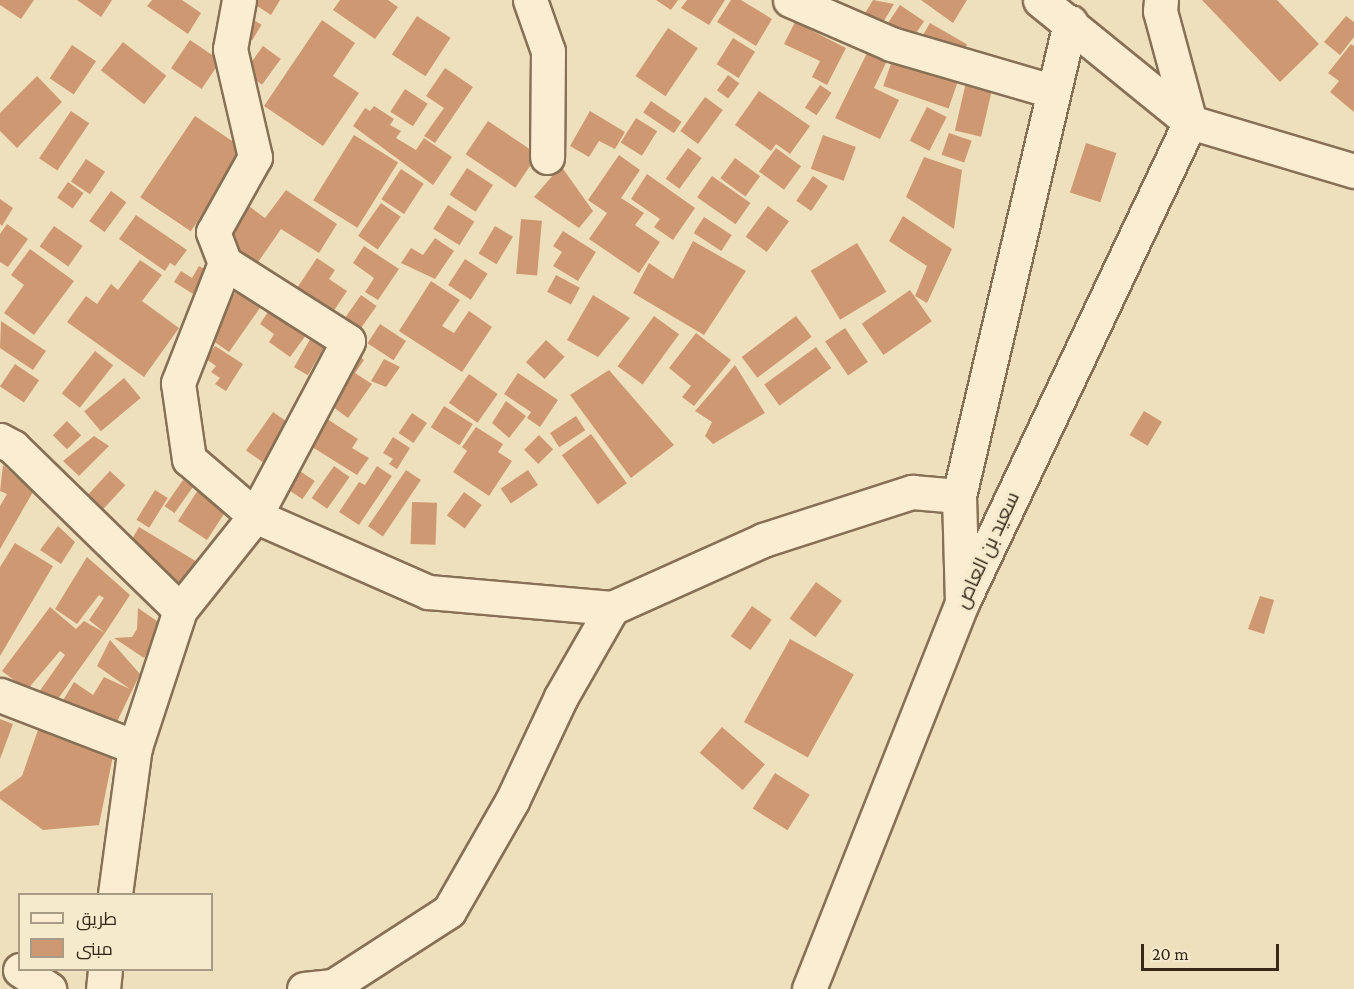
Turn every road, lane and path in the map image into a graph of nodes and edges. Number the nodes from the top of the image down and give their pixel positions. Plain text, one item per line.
1 (239, 0) edge
2 (530, 0) edge
3 (790, 0) edge
4 (1040, 0) edge
5 (1161, 0) edge
6 (1070, 22) junction
7 (1052, 91) junction
8 (1190, 122) junction
9 (547, 157) dead end
10 (1354, 171) edge
11 (225, 262) junction
12 (0, 440) edge
13 (959, 496) junction
14 (255, 516) junction
15 (962, 603) junction
16 (612, 608) junction
17 (180, 610) junction
18 (0, 695) edge
19 (135, 747) junction
20 (115, 893) edge
21 (0, 956) edge
22 (18, 968) edge
23 (23, 971) edge
24 (105, 971) edge
25 (49, 989) edge
26 (103, 989) edge
27 (304, 989) edge
28 (809, 989) edge

1 - 11 street
2 - 9 street
3 - 7 street
4 - 6 street
5 - 8 street
6 - 7 street
6 - 8 street
7 - 13 street
8 - 10 street
8 - 15 street, سعيد بن العاص
11 - 14 street
11 - 14 street
12 - 17 street
13 - 15 street
13 - 16 street
14 - 16 street
14 - 17 street
15 - 28 street, سعيد بن العاص
16 - 27 street
17 - 19 street
18 - 19 street
19 - 20 street
21 - 22 street
23 - 25 street
24 - 26 street

